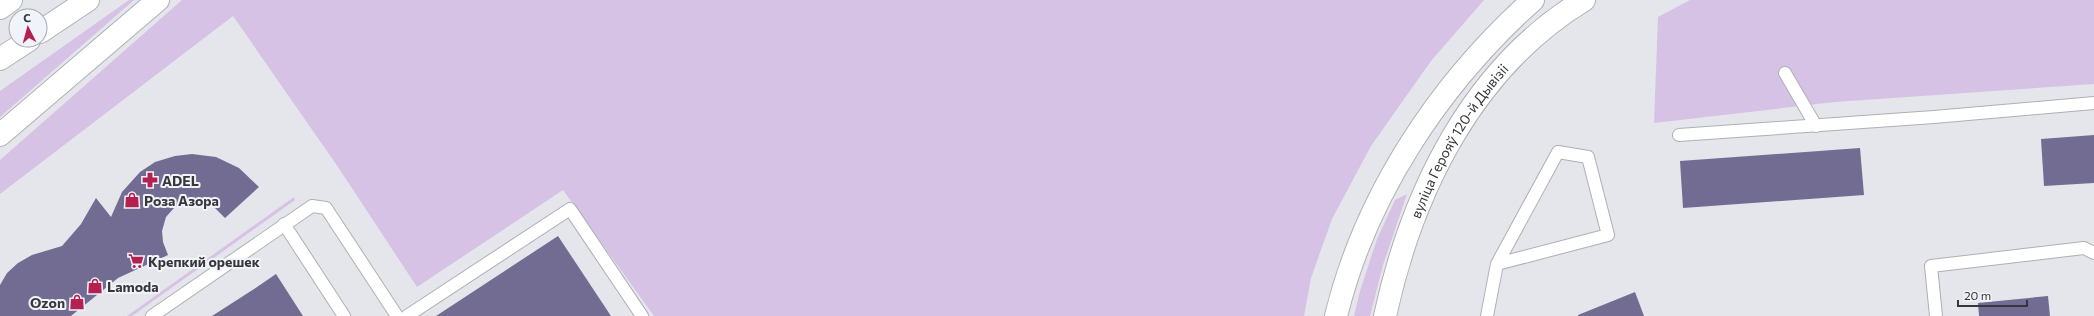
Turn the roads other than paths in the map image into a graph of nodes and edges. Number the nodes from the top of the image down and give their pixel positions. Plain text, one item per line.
1 (11, 0) edge
2 (88, 0) edge
3 (158, 0) edge
4 (1533, 0) edge
5 (1584, 0) edge
6 (0, 8) edge
7 (48, 27) edge
8 (17, 48) edge
9 (0, 59) edge
10 (1785, 73) dead end
11 (2093, 101) edge
12 (1816, 126) junction
13 (0, 135) edge
14 (1679, 136) dead end
15 (284, 224) junction
16 (2094, 253) edge
17 (1497, 264) junction
18 (152, 316) edge
19 (344, 316) edge
20 (397, 316) edge
21 (407, 316) edge
22 (642, 316) edge
23 (1336, 316) edge
24 (1385, 316) edge
25 (1487, 316) edge
26 (1936, 316) edge

1 - 6 main road
2 - 7 main road
3 - 13 main road
4 - 23 main road, вуліца Герояў 120-й Дывізіі
5 - 24 main road, вуліца Герояў 120-й Дывізіі
8 - 9 main road
10 - 12 lane
11 - 12 lane
12 - 14 lane
15 - 18 lane
15 - 19 lane
15 - 20 lane
16 - 26 lane
17 - 17 lane
17 - 25 lane
21 - 22 lane

